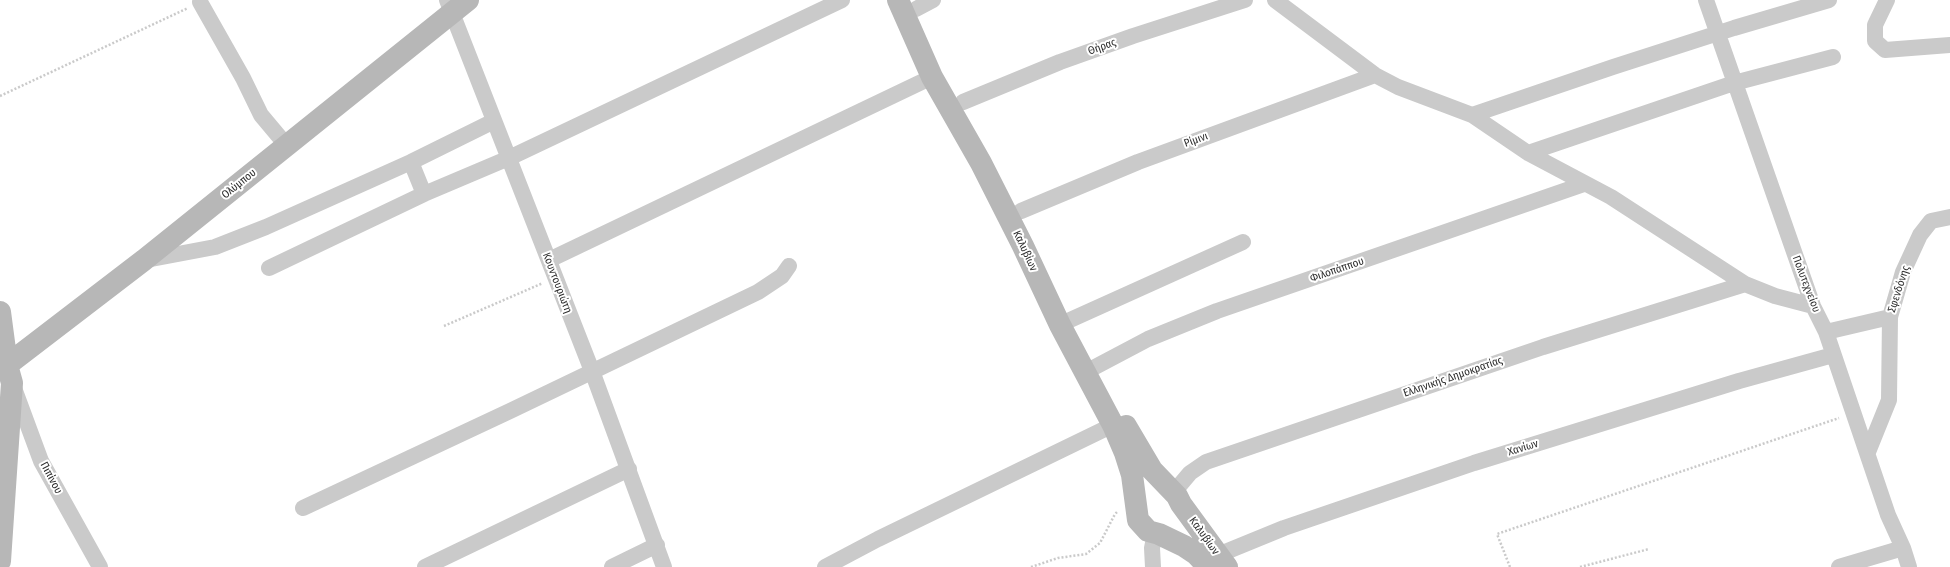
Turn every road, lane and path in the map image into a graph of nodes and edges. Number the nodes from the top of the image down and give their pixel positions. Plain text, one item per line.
1 (842, 0) edge
2 (1245, 0) edge
3 (1275, 0) edge
4 (1706, 0) edge
5 (1829, 0) edge
6 (1888, 0) edge
7 (200, 2) joint
8 (915, 2) edge
9 (456, 4) edge
10 (1717, 34) junction
11 (1950, 45) edge
12 (1833, 57) dead end
13 (1375, 75) junction
14 (932, 77) junction
15 (1734, 83) junction
16 (0, 96) edge
17 (963, 102) junction
18 (1472, 115) junction
19 (494, 121) junction
20 (287, 146) junction
21 (1528, 153) junction
22 (509, 158) junction
23 (411, 162) junction
24 (1584, 184) junction
25 (424, 194) junction
26 (1021, 211) junction
27 (1950, 217) edge
28 (1244, 242) dead end
29 (144, 260) junction
30 (549, 260) junction
31 (789, 266) dead end
32 (269, 268) dead end
33 (555, 278) junction
34 (1745, 284) junction
35 (1812, 306) junction
36 (0, 312) edge
37 (1890, 317) junction
38 (1070, 320) junction
39 (444, 326) dead end
40 (1826, 332) junction
41 (1833, 355) junction
42 (1095, 367) junction
43 (592, 371) junction
44 (6, 372) edge
45 (1852, 414) junction
46 (1113, 425) junction
47 (1868, 452) junction
48 (629, 469) junction
49 (1175, 496) junction
50 (303, 508) dead end
51 (1136, 510) junction
52 (1157, 533) junction
53 (657, 545) junction
54 (1903, 548) junction
55 (1649, 549) dead end
56 (0, 561) edge
57 (1218, 563) edge
58 (100, 567) edge
59 (425, 567) edge
60 (612, 567) edge
61 (664, 567) edge
62 (825, 567) edge
63 (1032, 567) edge
64 (1153, 567) edge
65 (1510, 567) edge
66 (1580, 567) edge
67 (1839, 567) edge
68 (1909, 567) edge

1 - 22 street
2 - 17 street, Θήρας
3 - 13 street
4 - 10 street, Πολυτεχνείου
5 - 10 street
6 - 11 street
7 - 16 path
7 - 20 street
8 - 14 main road, Καλυβίων
8 - 17 main road, Καλυβίων
9 - 19 street, Κουντουριώτη
9 - 20 main road, Ολύμπου
10 - 15 street, Πολυτεχνείου
10 - 18 street
12 - 15 street
13 - 18 street
13 - 26 street, Ρίμινι
14 - 30 street
14 - 46 main road, Καλυβίων
15 - 21 street
15 - 35 street, Πολυτεχνείου
17 - 26 main road, Καλυβίων
18 - 21 street
19 - 22 street, Κουντουριώτη
19 - 23 street
20 - 29 main road, Ολύμπου
21 - 24 street
22 - 25 street
22 - 30 street, Κουντουριώτη
23 - 25 street
23 - 29 street
24 - 34 street
24 - 42 street, Φιλοπάππου
25 - 32 street
26 - 38 main road, Καλυβίων
27 - 37 street, Σφενδόνης
28 - 38 street
29 - 44 main road, Ολύμπου
30 - 33 street, Κουντουριώτη
31 - 43 street
33 - 39 path
33 - 43 street, Κουντουριώτη
34 - 35 street
34 - 49 street, Ελληνικής Δημοκρατίας
35 - 40 street, Πολυτεχνείου
36 - 44 main road
37 - 40 street, Σφενδόνης
37 - 47 street
38 - 42 main road, Καλυβίων
40 - 41 street, Πολυτεχνείου
41 - 45 street, Πολυτεχνείου
41 - 57 street, Χανίων
42 - 49 main road, Καλυβίων
43 - 48 street, Κουντουριώτη
43 - 50 street
44 - 56 main road
44 - 58 street, Πιπίνου
45 - 47 street, Πολυτεχνείου
45 - 65 path
46 - 51 main road, Καλυβίων
46 - 62 street
47 - 54 street, Πολυτεχνείου
48 - 53 street, Κουντουριώτη
48 - 59 street
49 - 51 main road
49 - 52 main road, Καλυβίων
49 - 57 main road, Καλυβίων
51 - 52 main road, Καλυβίων
51 - 63 path
52 - 57 main road, Καλυβίων
52 - 64 street
53 - 60 street
53 - 61 street, Κουντουριώτη
54 - 67 street
54 - 68 street, Πολυτεχνείου
55 - 66 path

